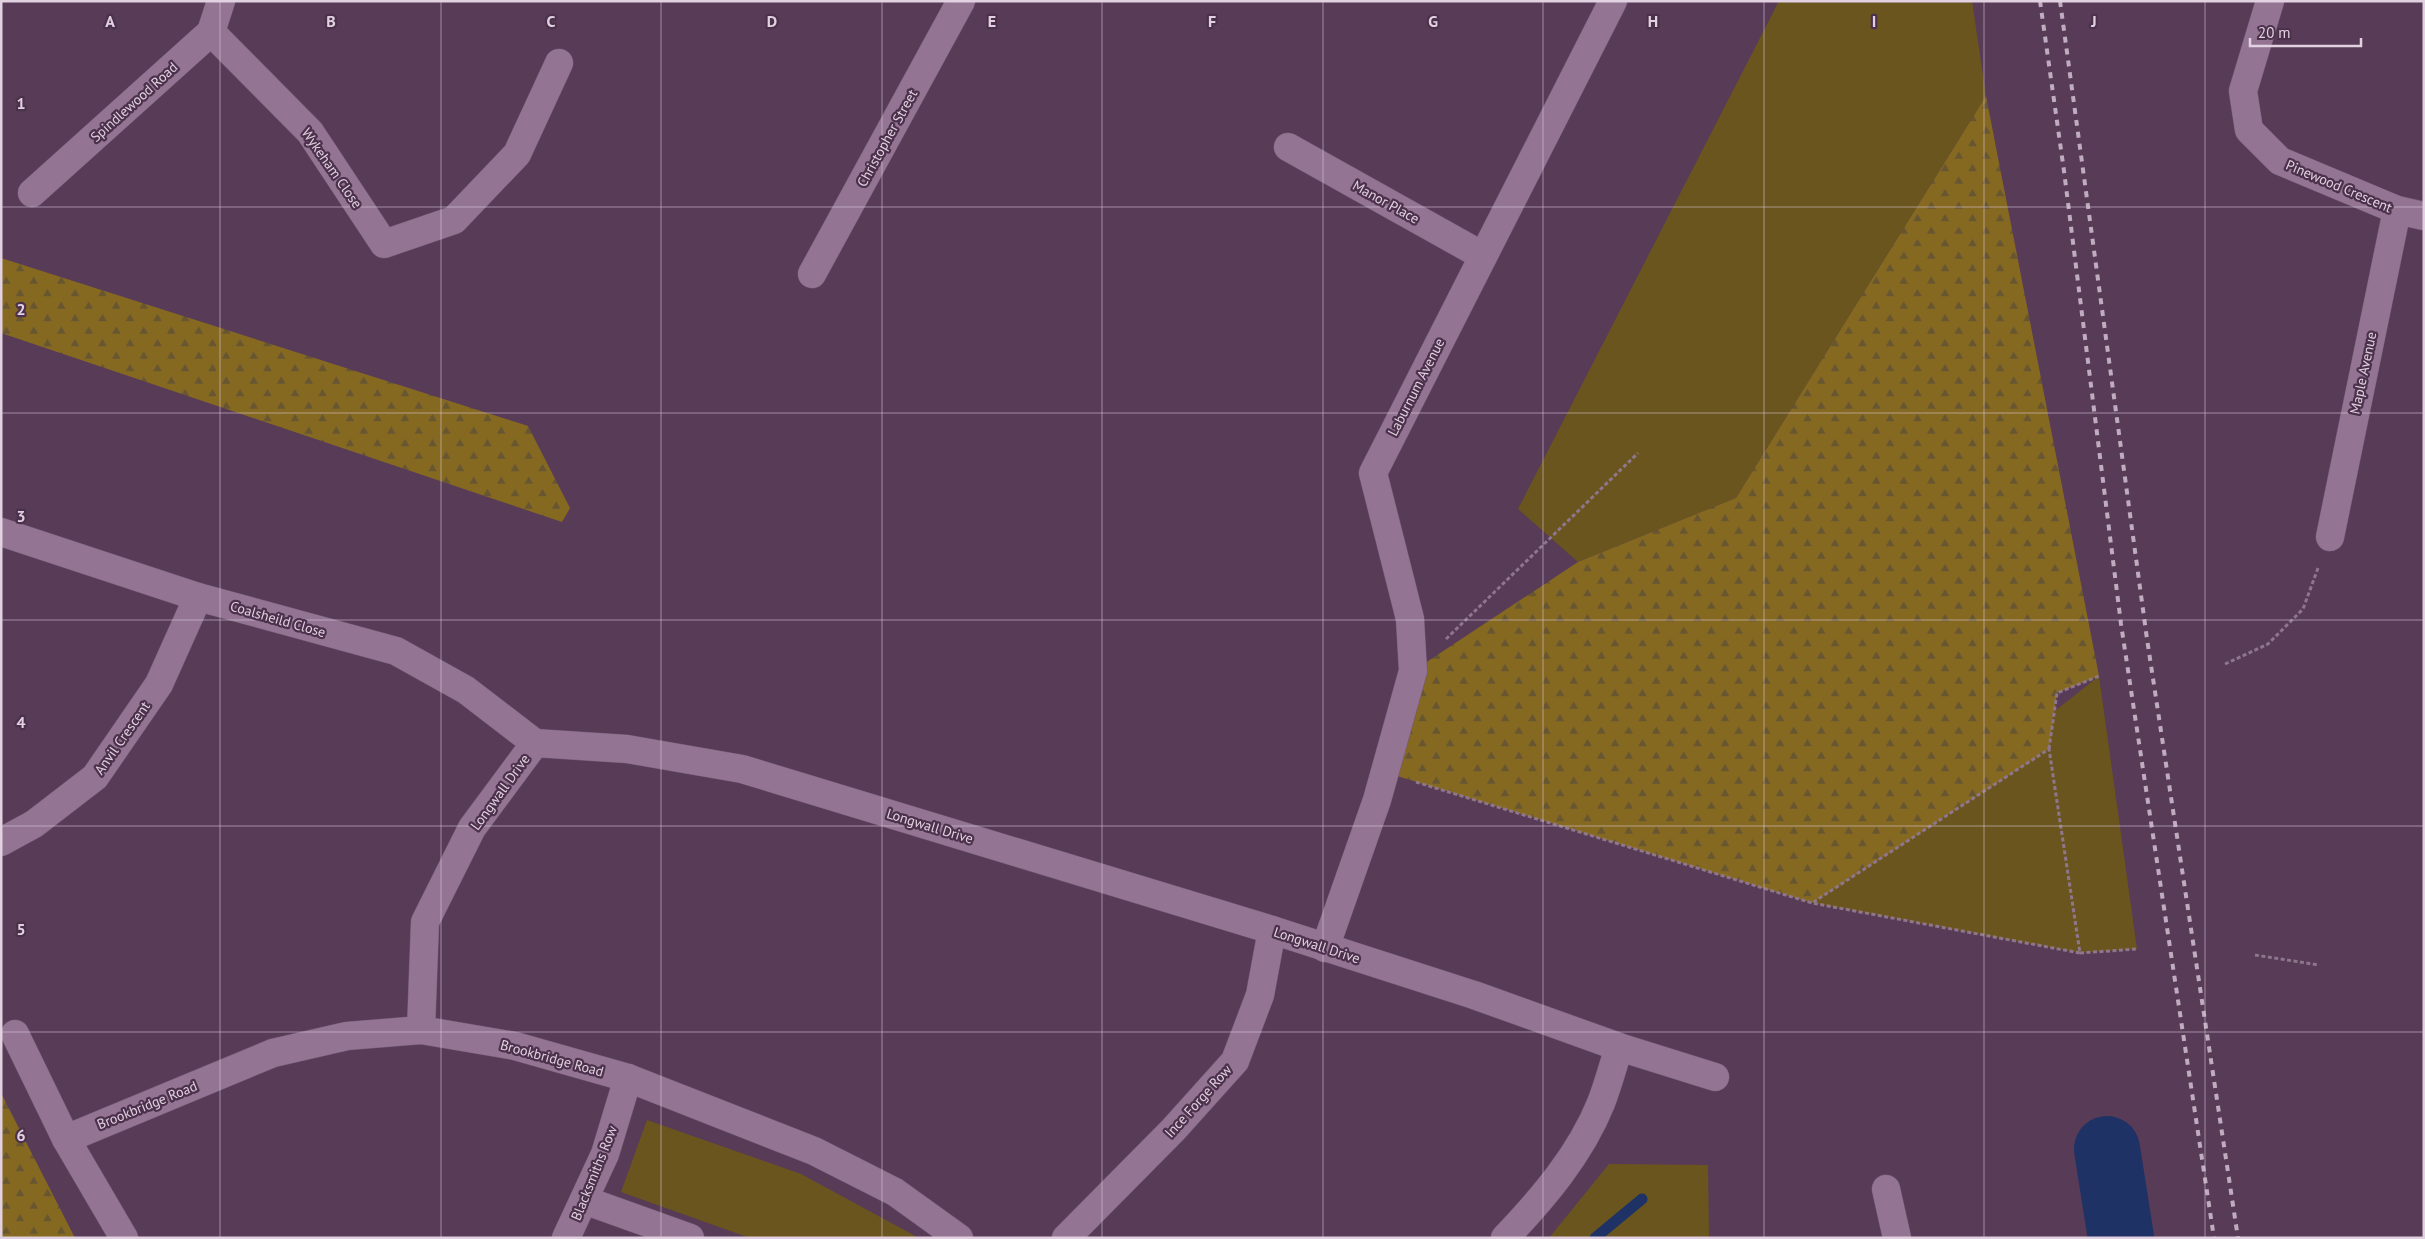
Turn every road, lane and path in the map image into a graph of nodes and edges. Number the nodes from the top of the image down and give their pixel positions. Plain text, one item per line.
1 (221, 1) edge
2 (961, 1) edge
3 (1613, 1) edge
4 (2270, 1) edge
5 (211, 32) junction
6 (559, 63) dead end
7 (1288, 147) dead end
8 (32, 193) dead end
9 (2397, 210) junction
10 (2424, 216) edge
11 (1483, 256) junction
12 (812, 274) dead end
13 (1638, 453) dead end
14 (1, 532) edge
15 (2330, 537) joint
16 (198, 597) junction
17 (2225, 664) dead end
18 (1413, 671) junction
19 (2099, 676) dead end
20 (535, 743) junction
21 (2048, 748) junction
22 (1384, 772) junction
23 (1, 842) edge
24 (1812, 903) junction
25 (1272, 930) junction
26 (1325, 948) junction
27 (2137, 949) dead end
28 (2080, 953) junction
29 (2254, 955) dead end
30 (2319, 965) dead end
31 (421, 1030) junction
32 (15, 1034) dead end
33 (1619, 1047) junction
34 (1715, 1077) dead end
35 (628, 1078) junction
36 (66, 1139) junction
37 (1886, 1189) dead end
38 (584, 1200) junction
39 (124, 1238) edge
40 (566, 1238) edge
41 (690, 1238) edge
42 (959, 1238) edge
43 (1066, 1238) edge
44 (1505, 1238) edge
45 (1897, 1238) edge

1 - 5 street
2 - 12 street, Christopher Street
3 - 11 street, Laburnum Avenue
4 - 9 street, Pinewood Crescent
5 - 6 street, Wykeham Close
5 - 8 street, Spindlewood Road
7 - 11 street, Manor Place
9 - 10 street, Pinewood Crescent
9 - 15 street, Maple Avenue
11 - 18 street, Laburnum Avenue
13 - 18 path
14 - 16 street, Coalsheild Close
15 - 17 path
16 - 20 street, Coalsheild Close
16 - 23 street, Anvil Crescent
18 - 22 street, Laburnum Avenue
19 - 21 path
20 - 25 street, Longwall Drive
20 - 31 street, Longwall Drive
21 - 24 path
21 - 28 path
22 - 24 path
22 - 26 street, Laburnum Avenue
24 - 28 path
25 - 26 street, Longwall Drive
25 - 43 street, Ince Forge Row
26 - 33 street, Longwall Drive
27 - 28 path
29 - 30 path
31 - 35 street, Brookbridge Road
31 - 36 street, Brookbridge Road
32 - 36 street
33 - 34 street, Longwall Drive
33 - 44 street
35 - 38 street, Blacksmiths Row
35 - 42 street, Brookbridge Road
36 - 39 street
37 - 45 street
38 - 40 street, Blacksmiths Row
38 - 41 street

